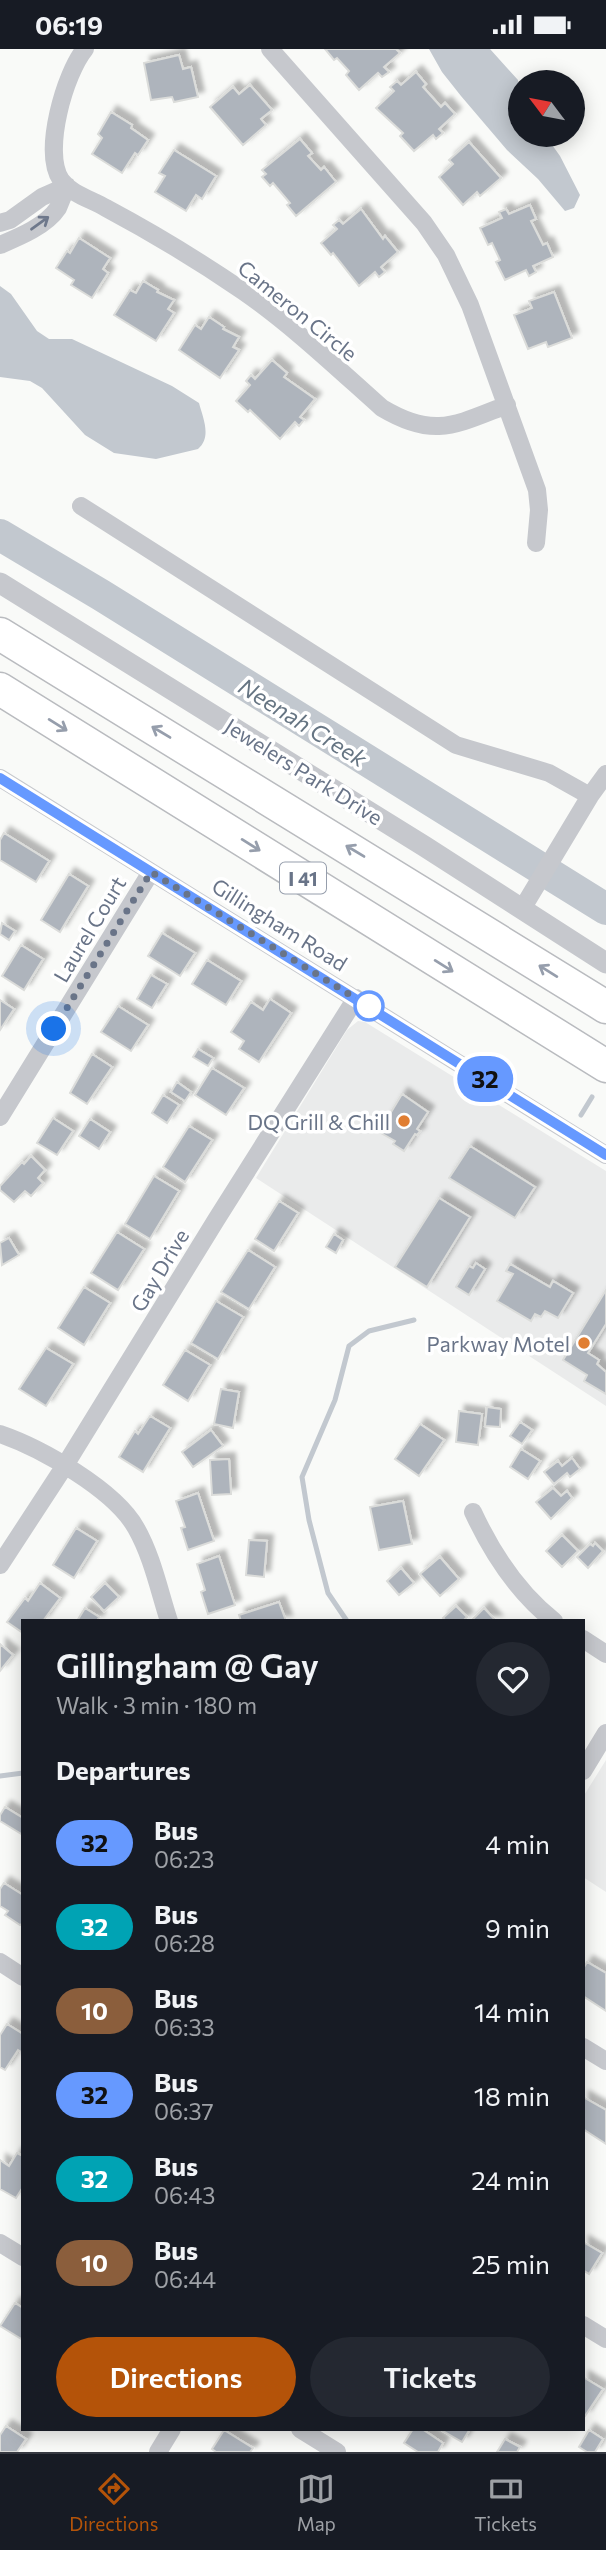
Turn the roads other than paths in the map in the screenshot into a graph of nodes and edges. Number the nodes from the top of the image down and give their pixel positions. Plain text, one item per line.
1 (85, 49) edge
2 (270, 49) edge
3 (67, 186) junction
4 (0, 223) edge
5 (0, 245) edge
6 (507, 405) junction
7 (81, 506) dead end
8 (536, 543) dead end
9 (0, 583) edge
10 (0, 633) edge
11 (0, 688) edge
12 (606, 774) edge
13 (0, 778) edge
14 (590, 796) junction
15 (151, 872) junction
16 (527, 900) junction
17 (606, 963) edge
18 (356, 998) junction
19 (606, 1007) edge
20 (606, 1066) edge
21 (0, 1117) edge
22 (606, 1155) edge
23 (0, 1434) edge
24 (64, 1467) junction
25 (473, 1512) dead end
26 (0, 1565) edge
27 (168, 1619) edge
28 (552, 1619) edge
29 (585, 1640) edge
30 (606, 1654) edge
31 (606, 1733) edge
32 (585, 1768) edge
33 (0, 1962) edge
34 (21, 1976) edge
35 (585, 2048) edge
36 (606, 2061) edge
37 (0, 2243) edge
38 (21, 2256) edge
39 (585, 2326) edge
40 (606, 2339) edge
41 (171, 2431) edge
42 (303, 2431) edge
43 (158, 2452) edge
44 (337, 2452) edge

1 - 3 street
2 - 6 street
3 - 4 street
5 -> 3 street
3 - 6 street, Cameron Circle
6 - 8 street
7 - 14 street
9 - 16 street, Jewelers Park Drive
19 -> 10 highway, I 41
11 -> 20 highway, I 41
12 - 14 street
13 - 15 street, Gillingham Road
14 - 16 street
15 - 18 street, Gillingham Road
15 - 21 street, Laurel Court
16 - 17 street, Jewelers Park Drive
18 - 22 street, Gillingham Road
18 - 24 street, Gay Drive
23 - 24 street
24 - 26 street, Gay Drive
24 - 27 street
25 - 28 street
29 - 30 street
31 - 32 street
33 - 34 street
35 - 36 street
37 - 38 street
39 - 40 street
41 - 43 street
42 - 44 street

